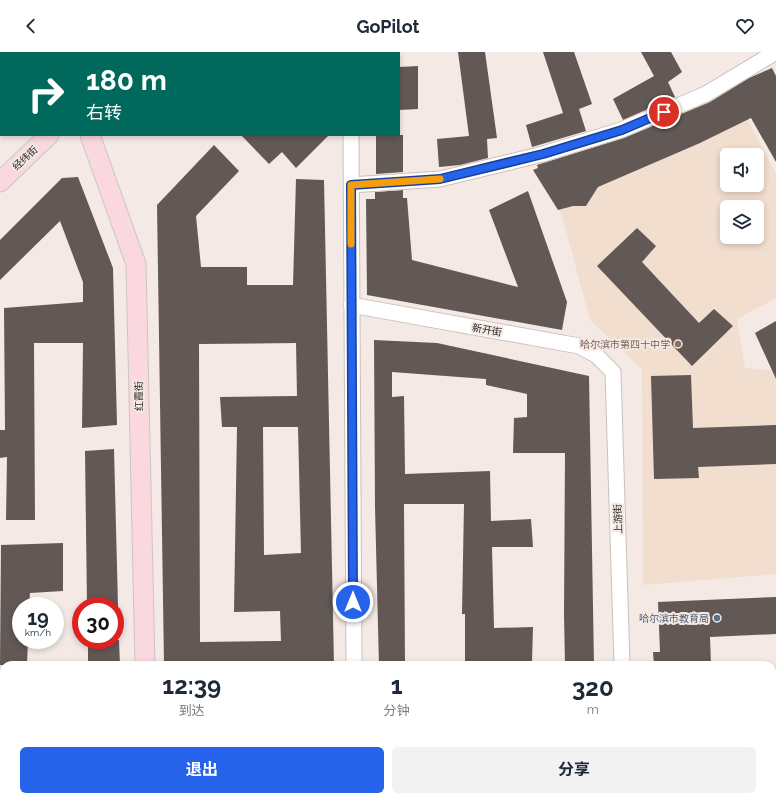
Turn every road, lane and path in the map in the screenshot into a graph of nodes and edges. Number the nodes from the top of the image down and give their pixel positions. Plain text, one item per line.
1 (776, 52) edge
2 (48, 136) edge
3 (90, 136) edge
4 (352, 136) edge
5 (0, 182) edge
6 (351, 185) junction
7 (351, 305) junction
8 (613, 372) joint
9 (145, 661) edge
10 (354, 661) edge
11 (622, 661) edge

1 - 6 street
2 - 5 main road, 经纬街
3 - 9 main road, 红霞街
4 - 6 street
6 - 7 street
7 - 8 street, 新开街
7 - 10 street
8 - 11 street, 上游街

